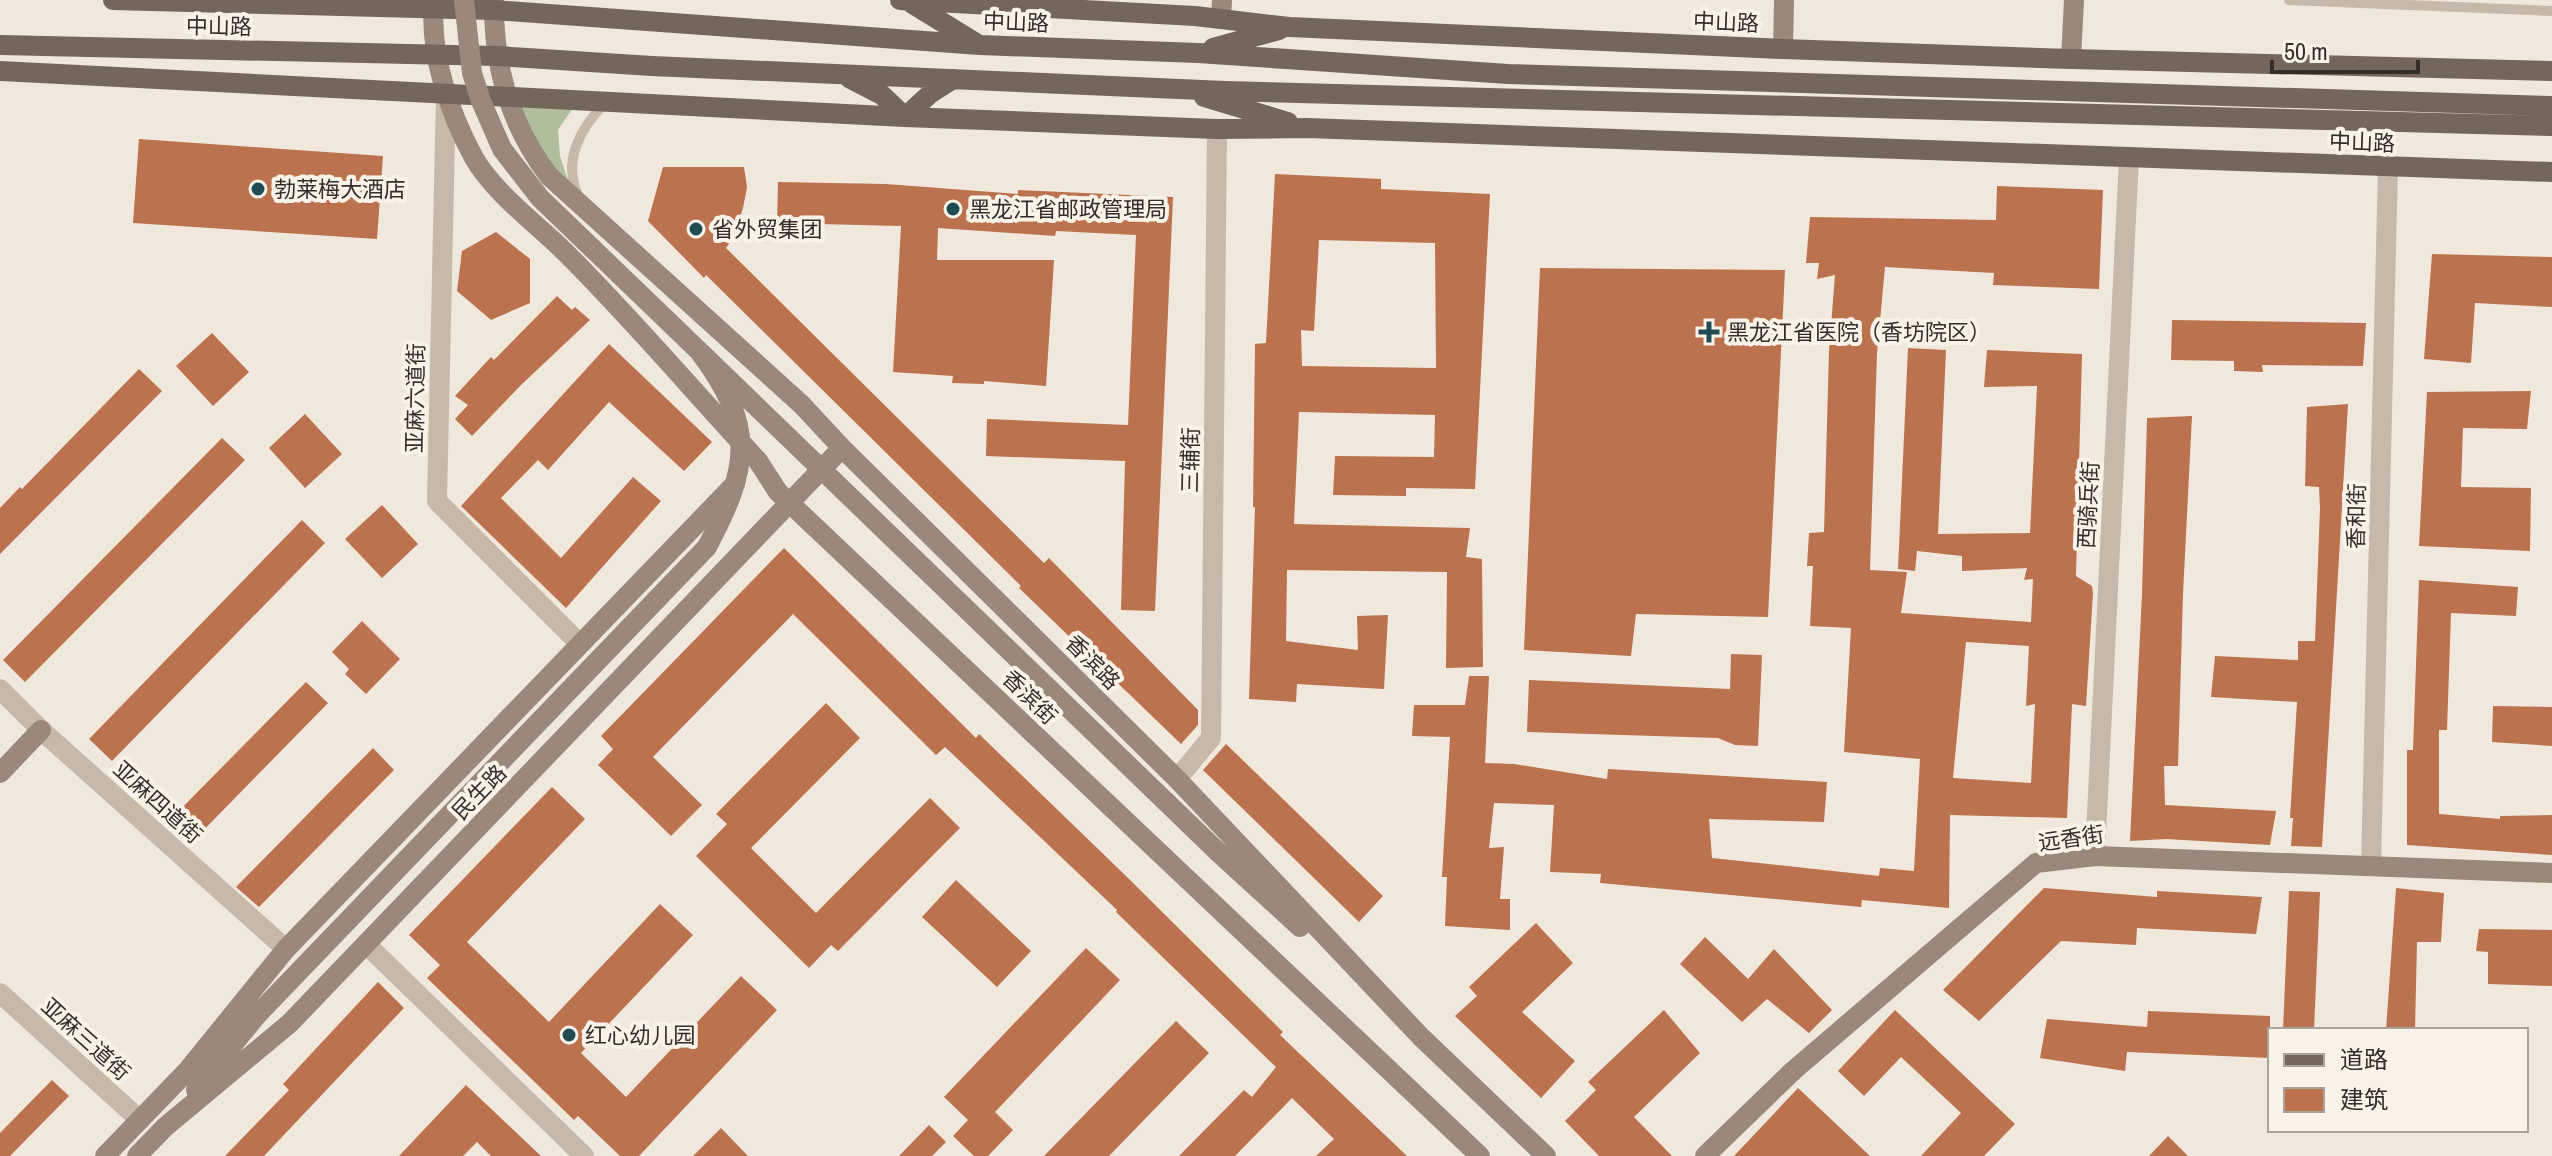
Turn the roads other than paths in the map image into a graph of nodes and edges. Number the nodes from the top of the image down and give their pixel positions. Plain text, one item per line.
1 (113, 0) edge
2 (464, 0) edge
3 (900, 0) edge
4 (907, 0) edge
5 (1784, 0) edge
6 (2074, 0) edge
7 (2289, 0) edge
8 (433, 4) edge
9 (494, 5) edge
10 (1222, 10) edge
11 (2552, 11) edge
12 (1289, 27) junction
13 (0, 45) edge
14 (980, 45) junction
15 (1783, 49) junction
16 (1198, 53) junction
17 (437, 54) junction
18 (497, 56) junction
19 (2071, 59) junction
20 (0, 71) edge
21 (2552, 71) edge
22 (837, 74) junction
23 (953, 79) junction
24 (1177, 89) junction
25 (446, 94) junction
26 (507, 97) junction
27 (605, 103) junction
28 (2552, 106) edge
29 (905, 117) junction
30 (2552, 126) edge
31 (1307, 128) junction
32 (1217, 129) junction
33 (2129, 157) junction
34 (2388, 167) junction
35 (2552, 172) edge
36 (593, 217) junction
37 (699, 351) junction
38 (842, 448) junction
39 (758, 461) junction
40 (790, 503) junction
41 (579, 643) junction
42 (0, 689) edge
43 (41, 730) junction
44 (0, 773) edge
45 (1177, 779) junction
46 (2095, 856) junction
47 (2371, 865) junction
48 (2552, 873) edge
49 (366, 944) junction
50 (286, 949) junction
51 (0, 993) edge
52 (1421, 1037) junction
53 (140, 1120) junction
54 (165, 1127) junction
55 (105, 1156) edge
56 (137, 1156) edge
57 (584, 1156) edge
58 (1480, 1156) edge
59 (1546, 1156) edge
60 (1705, 1156) edge

1 - 8 main road, 中山路
2 - 37 main road, bridge
3 - 4 main road, 中山路
4 - 10 main road, 中山路
4 - 14 main road
5 - 15 main road
6 - 19 main road
7 - 11 lane
8 - 9 main road, 中山路
8 - 17 main road, 香滨街
9 - 14 main road, 中山路
9 - 18 main road, 香滨路
10 - 12 main road, 中山路
12 - 15 main road, 中山路
12 - 16 main road
13 - 17 main road, 中山路
14 - 16 main road, 中山路
15 - 19 main road, 中山路
16 - 28 main road, 中山路
17 - 18 main road, 中山路
17 - 25 main road, 香滨街
18 - 22 main road
18 - 26 main road, 香滨路
19 - 21 main road, 中山路
20 - 25 main road
22 - 23 main road
22 - 29 main road
23 - 24 main road
23 - 29 main road
24 - 30 main road, 中山路
24 - 31 main road
25 - 26 main road
25 - 39 main road, 香滨街
25 - 41 street, 亚麻六道街
26 - 27 main road
26 - 36 main road, 香滨路
27 - 29 main road
27 - 36 lane
29 - 32 main road
31 - 32 main road
31 - 33 main road, 中山路
32 - 45 street, 三辅街
33 - 34 main road, 中山路
33 - 46 street, 西骑兵街
34 - 35 main road, 中山路
34 - 47 street, 香和街
36 - 38 main road, 香滨路
37 - 52 main road, bridge
37 - 54 main road, bridge
38 - 40 main road, 民生路
38 - 45 main road, 香滨路
39 - 40 main road, 香滨街
39 - 41 main road, 民生路
40 - 49 main road, 民生路
40 - 58 main road, 香滨街
41 - 50 main road, 民生路
42 - 43 street, 亚麻四道街
43 - 44 main road
43 - 50 street, 亚麻四道街
45 - 52 main road, 香滨路
46 - 47 main road, 远香街
46 - 60 main road, 远香街
47 - 48 main road, 远香街
49 - 54 main road, 民生路
49 - 57 street
50 - 53 main road, 民生路
51 - 53 street, 亚麻三道街
52 - 59 main road, 香滨路
53 - 55 main road, 民生路
54 - 56 main road, 民生路

